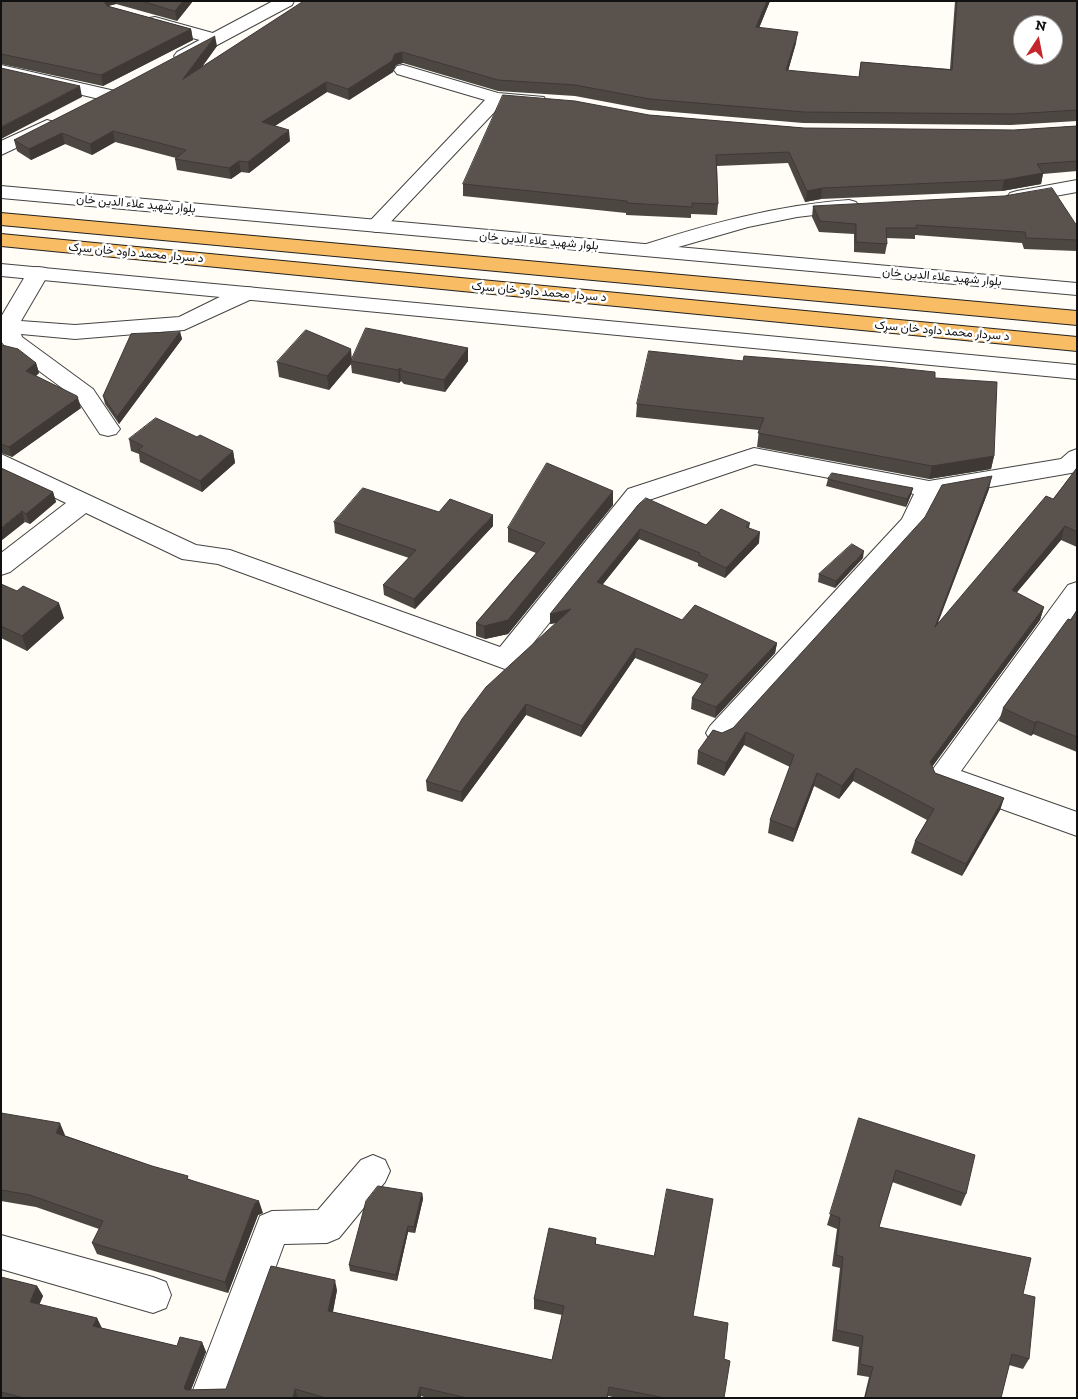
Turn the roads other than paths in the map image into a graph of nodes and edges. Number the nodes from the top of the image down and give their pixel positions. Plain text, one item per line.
1 (286, 1) edge
2 (143, 19) edge
3 (214, 39) junction
4 (165, 65) edge
5 (1, 70) edge
6 (403, 70) dead end
7 (497, 98) junction
8 (558, 103) edge
9 (81, 109) edge
10 (64, 118) edge
11 (1, 149) edge
12 (1077, 186) edge
13 (1, 192) edge
14 (1002, 199) edge
15 (869, 205) edge
16 (1, 219) edge
17 (376, 226) junction
18 (1, 240) edge
19 (647, 250) junction
20 (1, 270) edge
21 (38, 273) junction
22 (1077, 289) edge
23 (246, 293) junction
24 (1077, 318) edge
25 (4, 327) edge
26 (1077, 344) edge
27 (1077, 372) edge
28 (108, 429) dead end
29 (1077, 457) edge
30 (1, 462) edge
31 (929, 489) junction
32 (83, 502) junction
33 (1, 566) edge
34 (1077, 591) edge
35 (720, 733) edge
36 (1077, 824) edge
37 (373, 1171) dead end
38 (1, 1252) edge
39 (154, 1295) dead end
40 (209, 1398) edge

1 - 3 street
2 - 3 street
3 - 4 street
5 - 9 street
6 - 7 street
7 - 8 street
7 - 17 street
10 - 11 street
12 - 14 street
13 - 17 street, بلوار شهید علاء الدین خان
15 - 19 street
16 - 24 highway, د سردار محمد داود خان سړک
17 - 19 street, بلوار شهید علاء الدین خان
18 - 26 highway, د سردار محمد داود خان سړک
19 - 22 street, بلوار شهید علاء الدین خان
20 - 21 street
21 - 23 street
21 - 25 street
23 - 25 street
23 - 27 street
25 - 28 street
29 - 31 street
30 - 32 street
31 - 32 street
31 - 35 street
32 - 33 street
34 - 36 street
37 - 40 street
38 - 39 street

